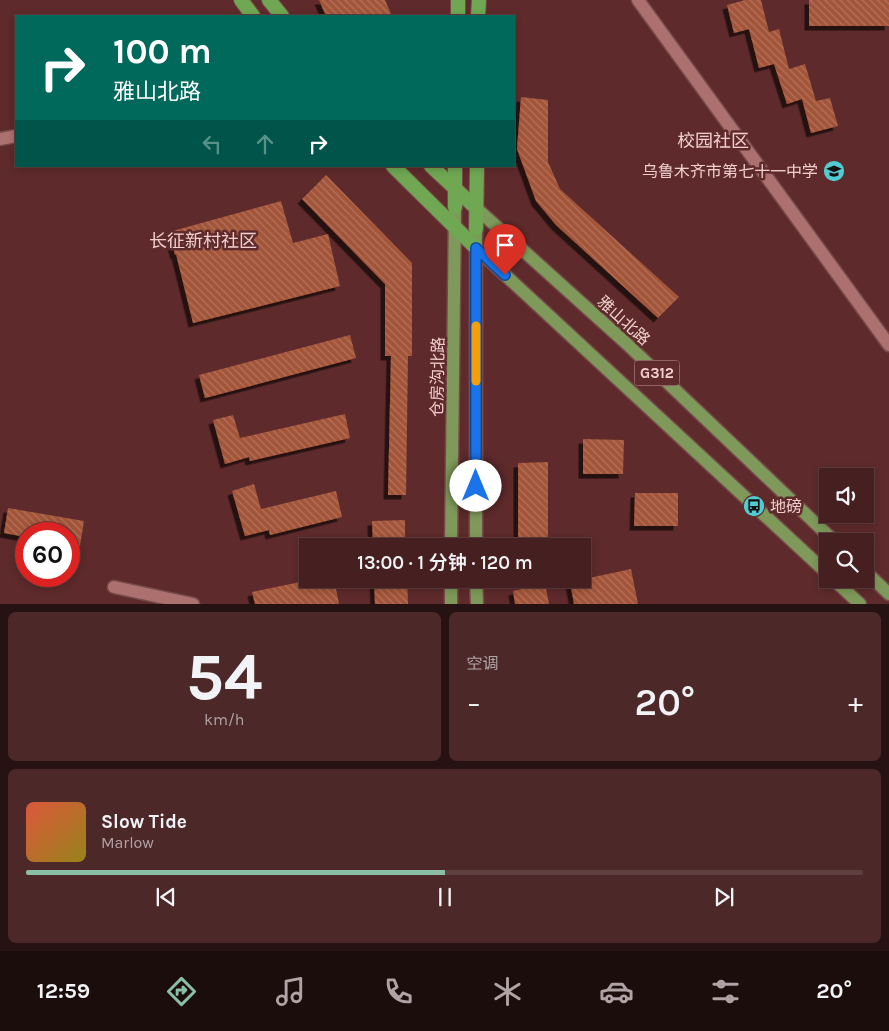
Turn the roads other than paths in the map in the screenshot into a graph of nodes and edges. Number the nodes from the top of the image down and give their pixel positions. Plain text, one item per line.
1 (241, 0) edge
2 (269, 0) edge
3 (458, 0) edge
4 (479, 0) edge
5 (638, 0) edge
6 (252, 15) edge
7 (281, 15) edge
8 (458, 15) edge
9 (478, 15) edge
10 (15, 136) edge
11 (0, 139) edge
12 (394, 167) edge
13 (432, 167) edge
14 (455, 167) edge
15 (477, 167) edge
16 (455, 189) junction
17 (455, 207) joint
18 (476, 208) junction
19 (454, 227) junction
20 (476, 229) joint
21 (476, 248) junction
22 (889, 345) edge
23 (826, 533) edge
24 (451, 538) edge
25 (476, 538) edge
26 (819, 566) edge
27 (874, 580) edge
28 (114, 587) dead end
29 (451, 588) edge
30 (476, 588) edge
31 (843, 588) edge
32 (889, 594) edge
33 (192, 604) edge
34 (451, 604) edge
35 (476, 604) edge
36 (860, 604) edge

1 - 6 highway
2 - 7 highway
3 - 8 highway
4 - 9 highway
5 - 22 street
10 - 11 street
12 - 19 highway, G312
13 - 16 highway, G312
14 - 16 highway
15 - 18 highway
16 - 17 highway
16 - 18 highway, G312
17 - 19 main road, 仓房沟北路
18 - 20 highway
18 - 23 main road, 雅山北路 / G312
19 - 21 highway, G312
19 - 24 main road, 仓房沟北路
20 - 21 main road
21 - 25 main road
21 - 26 main road, G312
27 - 32 main road
28 - 33 street
29 - 34 main road
30 - 35 main road
31 - 36 main road

